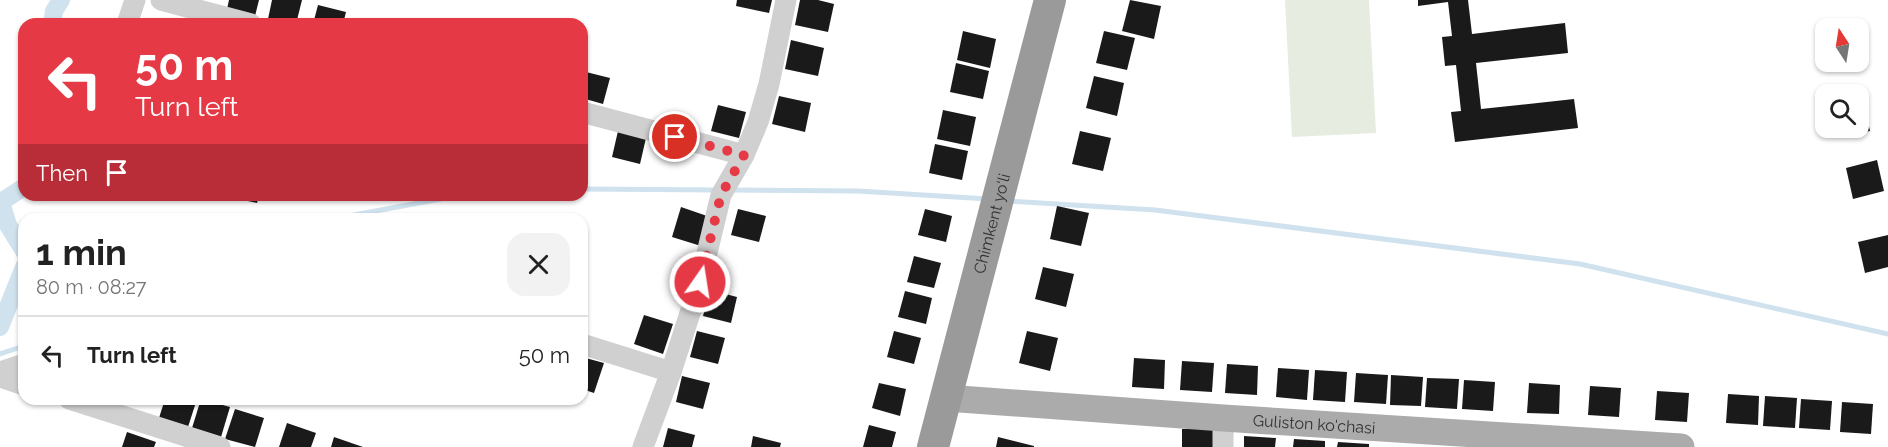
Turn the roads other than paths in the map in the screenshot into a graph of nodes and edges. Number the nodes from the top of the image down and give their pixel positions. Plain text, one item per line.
1 (135, 0) edge
2 (161, 0) edge
3 (786, 0) edge
4 (1050, 0) edge
5 (129, 18) edge
6 (228, 18) edge
7 (588, 114) edge
8 (744, 155) junction
9 (588, 346) edge
10 (18, 366) edge
11 (0, 372) edge
12 (671, 372) junction
13 (0, 377) edge
14 (18, 383) edge
15 (946, 398) junction
16 (88, 405) edge
17 (1223, 418) junction
18 (220, 447) edge
19 (643, 447) edge
20 (933, 447) edge
21 (1223, 447) edge
22 (1681, 447) edge

1 - 5 street
2 - 6 street
3 - 8 street
4 - 15 highway, Chimkent yo‘li
7 - 8 street
8 - 12 street
9 - 12 street
10 - 11 street
12 - 19 street
13 - 14 street
15 - 17 main road, Guliston ko'chasi
15 - 20 highway, Chimkent yo‘li
16 - 18 street
17 - 21 street
17 - 22 main road, Guliston ko'chasi

